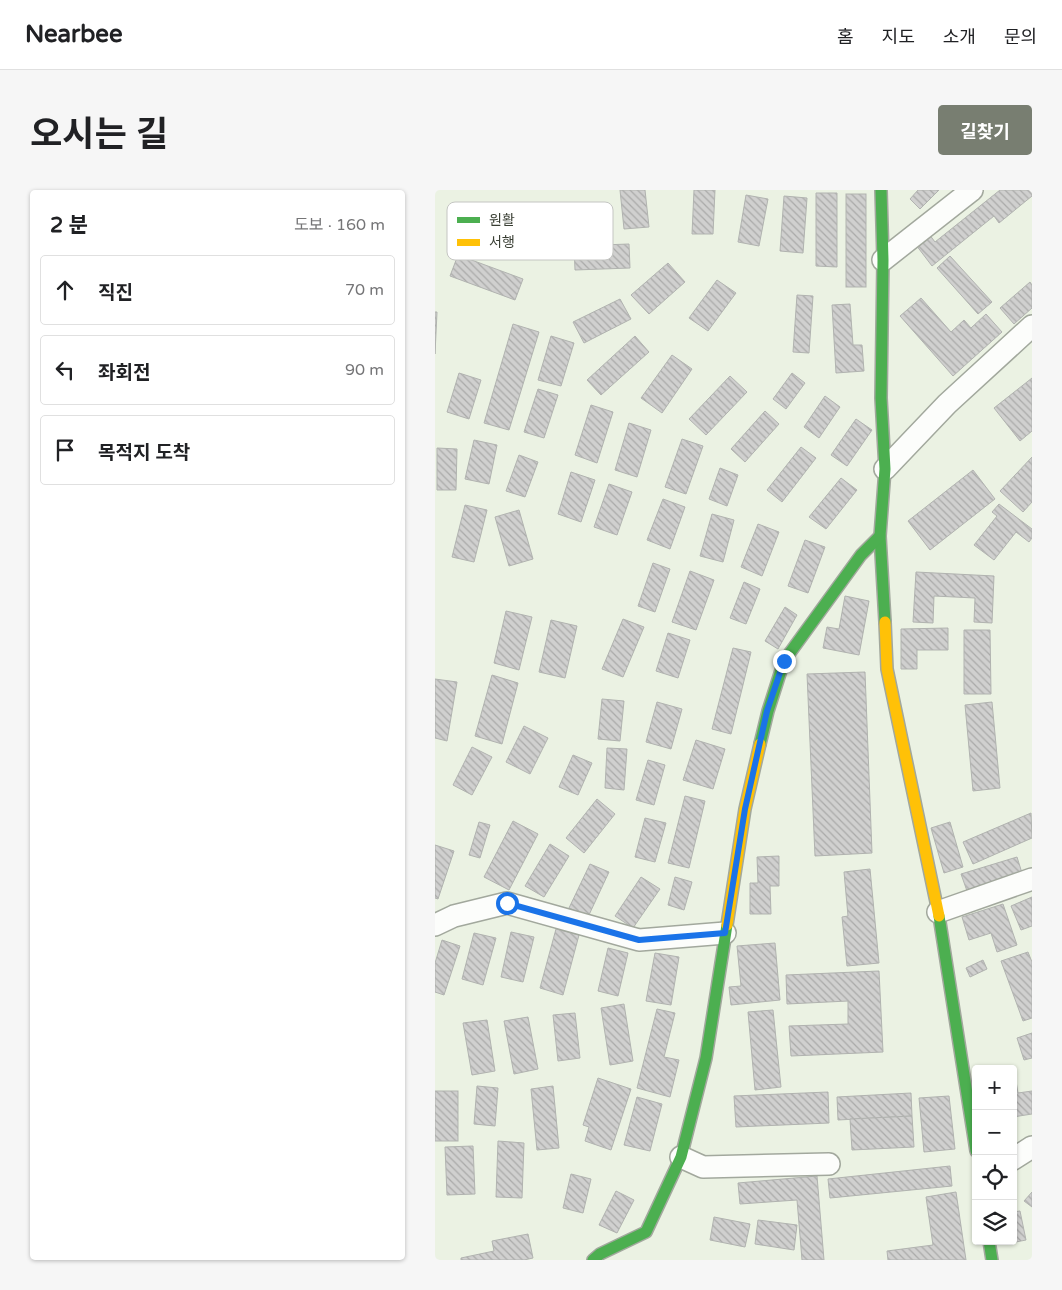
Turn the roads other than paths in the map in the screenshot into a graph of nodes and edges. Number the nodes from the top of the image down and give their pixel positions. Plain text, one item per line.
1 (881, 190) edge
2 (972, 190) edge
3 (883, 260) junction
4 (1032, 326) edge
5 (885, 469) junction
6 (881, 536) junction
7 (1032, 880) edge
8 (938, 912) junction
9 (435, 925) edge
10 (725, 933) junction
11 (972, 1127) edge
12 (1032, 1147) edge
13 (1017, 1156) edge
14 (681, 1157) junction
15 (829, 1164) dead end
16 (990, 1245) edge
17 (593, 1260) edge
18 (992, 1260) edge

1 - 3 street
2 - 3 street
3 - 5 street
4 - 5 street
5 - 6 street
6 - 8 street
6 - 10 street
7 - 8 street
8 - 11 street
9 - 10 street
10 - 14 street
12 - 13 street
14 - 15 street
14 - 17 street
16 - 18 street

